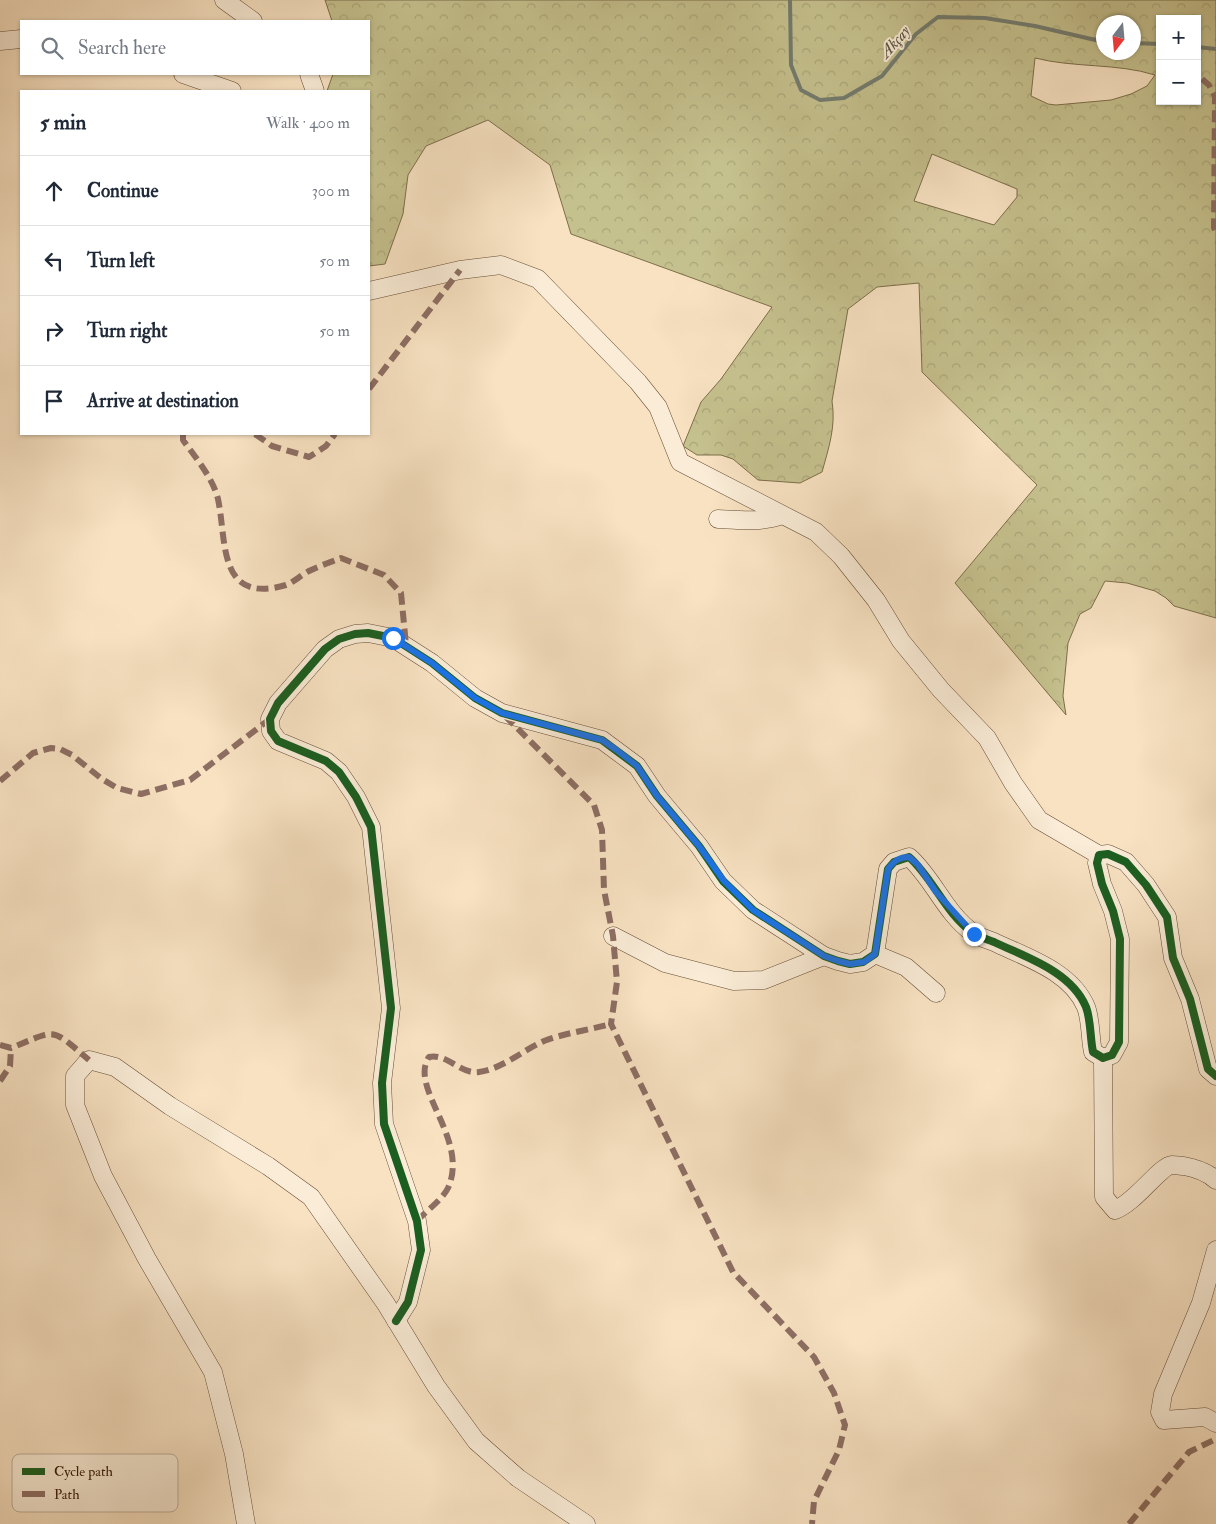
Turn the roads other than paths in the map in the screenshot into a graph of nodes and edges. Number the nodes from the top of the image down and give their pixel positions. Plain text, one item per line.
1 (224, 0) edge
2 (252, 20) edge
3 (20, 39) edge
4 (0, 41) edge
5 (186, 75) edge
6 (309, 75) edge
7 (229, 90) edge
8 (315, 90) edge
9 (370, 291) edge
10 (782, 515) junction
11 (718, 519) dead end
12 (1100, 855) junction
13 (613, 936) dead end
14 (875, 954) junction
15 (824, 956) junction
16 (936, 993) dead end
17 (1103, 1058) junction
18 (1216, 1076) edge
19 (1216, 1180) edge
20 (1216, 1250) edge
21 (396, 1320) junction
22 (1216, 1423) edge
23 (246, 1524) edge
24 (586, 1524) edge

1 - 2 street
3 - 4 street
5 - 7 street
6 - 8 street
9 - 10 street
10 - 11 street
10 - 12 street
12 - 17 street
12 - 18 street
13 - 15 street
14 - 15 street
14 - 16 street
14 - 17 street
15 - 21 street
17 - 19 street
20 - 22 street
21 - 23 street
21 - 24 street

